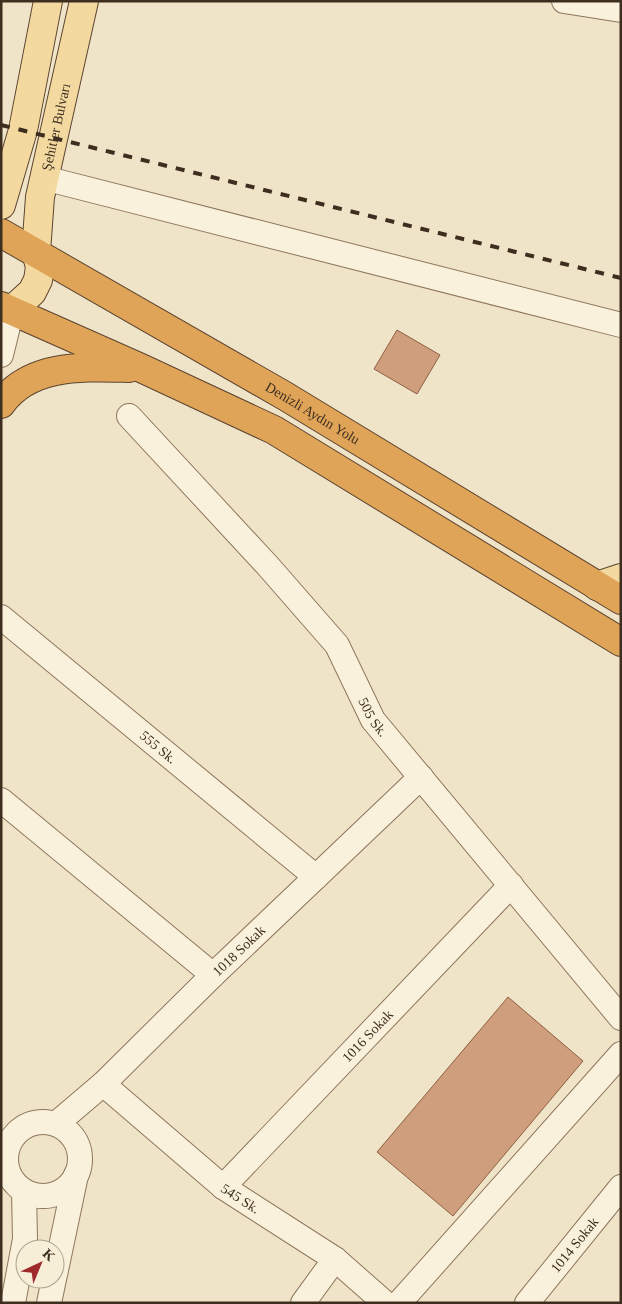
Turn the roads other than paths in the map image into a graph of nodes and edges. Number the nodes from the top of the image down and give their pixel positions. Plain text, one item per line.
1 (48, 1) edge
2 (84, 1) edge
3 (564, 1) edge
4 (621, 10) edge
5 (44, 178) junction
6 (1, 205) edge
7 (1, 233) edge
8 (36, 252) junction
9 (7, 308) edge
10 (621, 325) edge
11 (1, 355) edge
12 (141, 368) junction
13 (1, 404) edge
14 (128, 416) dead end
15 (609, 582) edge
16 (621, 600) edge
17 (1, 617) edge
18 (621, 642) edge
19 (421, 777) junction
20 (1, 800) edge
21 (316, 877) junction
22 (510, 885) junction
23 (212, 975) junction
24 (621, 1018) edge
25 (621, 1054) edge
26 (103, 1084) junction
27 (1, 1122) edge
28 (32, 1123) junction
29 (56, 1124) junction
30 (5, 1171) edge
31 (76, 1175) junction
32 (223, 1186) junction
33 (621, 1187) edge
34 (24, 1191) junction
35 (63, 1239) edge
36 (335, 1259) junction
37 (52, 1289) edge
38 (14, 1303) edge
39 (49, 1303) edge
40 (303, 1303) edge
41 (385, 1303) edge
42 (399, 1303) edge
43 (527, 1303) edge

1 - 6 main road
2 - 5 main road, Şehitler Bulvarı
3 - 4 street
5 - 8 main road, Şehitler Bulvarı
5 - 10 street
7 - 8 highway, Denizli Aydın Yolu
8 - 9 main road, Şehitler Bulvarı
8 - 15 highway, Denizli Aydın Yolu
9 - 11 street
9 - 12 highway
12 - 13 highway
12 - 18 highway
14 - 19 street, 505 Sk.
15 - 16 highway, Denizli Aydın Yolu
17 - 21 street, 555 Sk.
19 - 21 street, 1018 Sokak
19 - 22 street, 505 Sk.
20 - 23 street
21 - 23 street, 1018 Sokak
22 - 24 street, 505 Sk.
22 - 32 street, 1016 Sokak
23 - 26 street, 1018 Sokak
25 - 42 street
26 - 29 street, 1018 Sokak
26 - 32 street, 545 Sk.
27 - 28 street
28 - 29 street
28 - 30 street
29 - 31 street
30 - 34 street
31 - 34 street
31 - 35 street
32 - 36 street, 545 Sk.
33 - 43 street, 1014 Sokak
34 - 38 street
36 - 40 street
36 - 41 street, 545 Sk.
37 - 39 street

